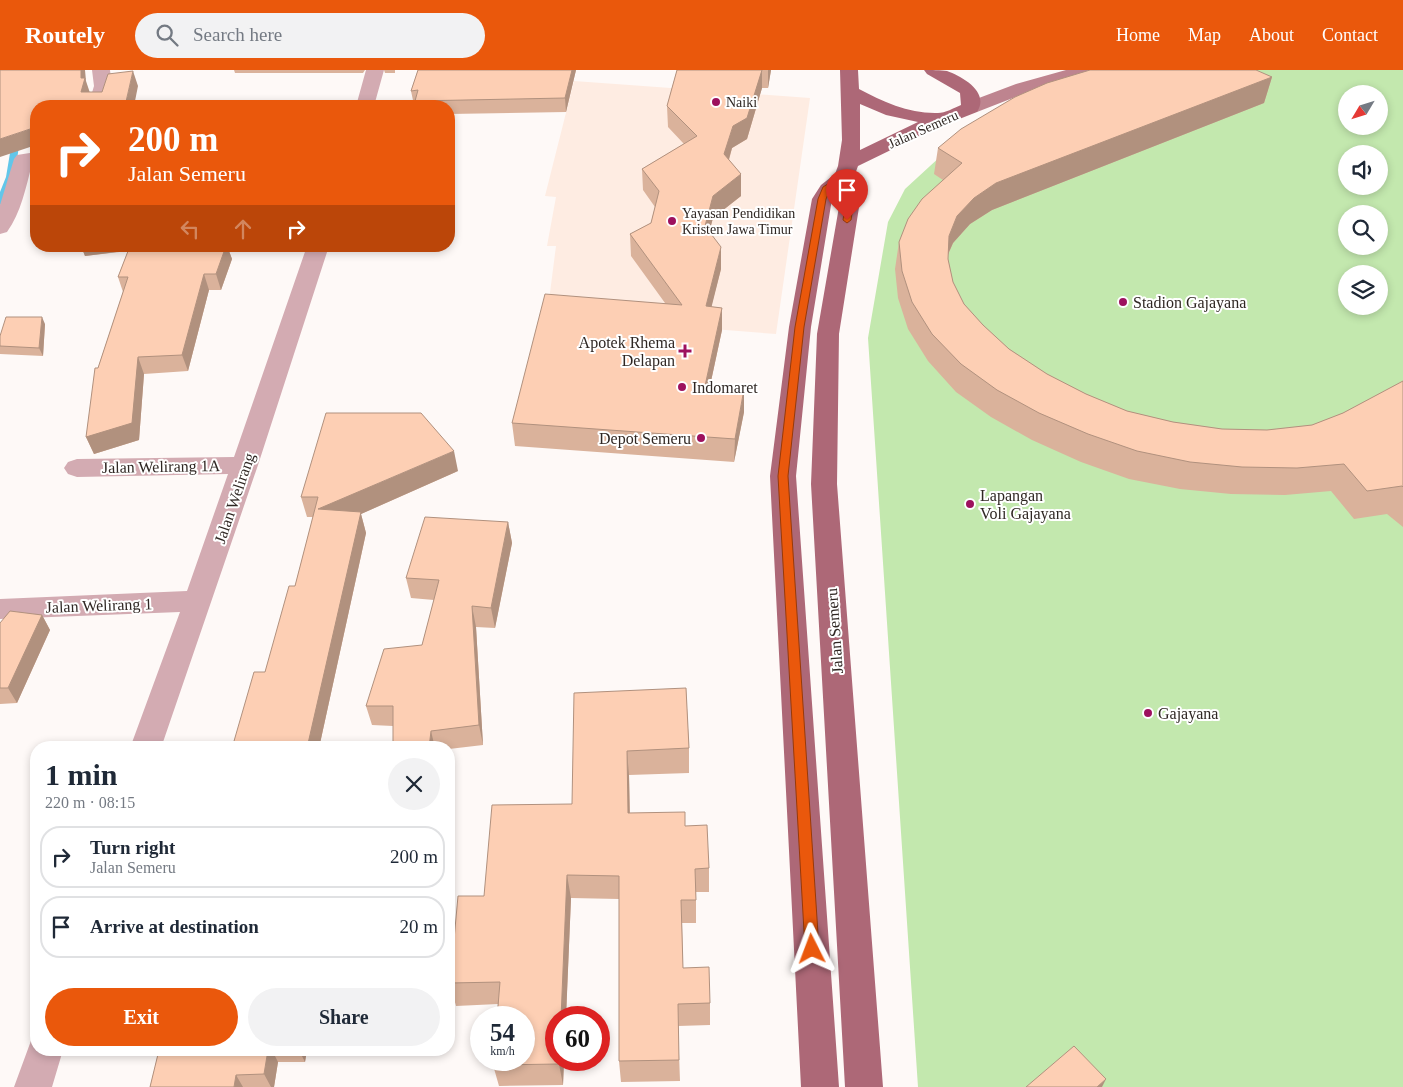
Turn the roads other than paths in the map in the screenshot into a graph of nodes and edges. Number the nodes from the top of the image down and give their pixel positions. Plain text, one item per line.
1 (101, 70) edge
2 (375, 70) edge
3 (849, 70) edge
4 (933, 70) edge
5 (1086, 70) edge
6 (849, 91) junction
7 (99, 100) edge
8 (367, 100) edge
9 (970, 108) junction
10 (942, 120) junction
11 (28, 159) edge
12 (1, 162) edge
13 (847, 170) junction
14 (0, 228) edge
15 (316, 252) edge
16 (245, 465) junction
17 (77, 468) dead end
18 (198, 601) junction
19 (0, 609) edge
20 (148, 741) edge
21 (43, 1056) edge
22 (33, 1087) edge
23 (820, 1087) edge
24 (864, 1087) edge

1 - 7 street
2 - 8 street
3 - 6 main road, Jalan Semeru
4 - 9 main road, Jalan Semeru
5 - 9 street
6 - 10 main road
6 - 13 main road, Jalan Semeru
9 - 10 main road, Jalan Semeru
10 - 13 main road, Jalan Semeru
11 - 12 street
11 - 14 street
13 - 23 main road, Jalan Semeru
13 - 24 main road, Jalan Semeru
15 - 16 street, Jalan Welirang
16 - 17 street, Jalan Welirang 1A
16 - 18 street, Jalan Welirang
18 - 19 street, Jalan Welirang 1
18 - 20 street, Jalan Welirang
21 - 22 street

